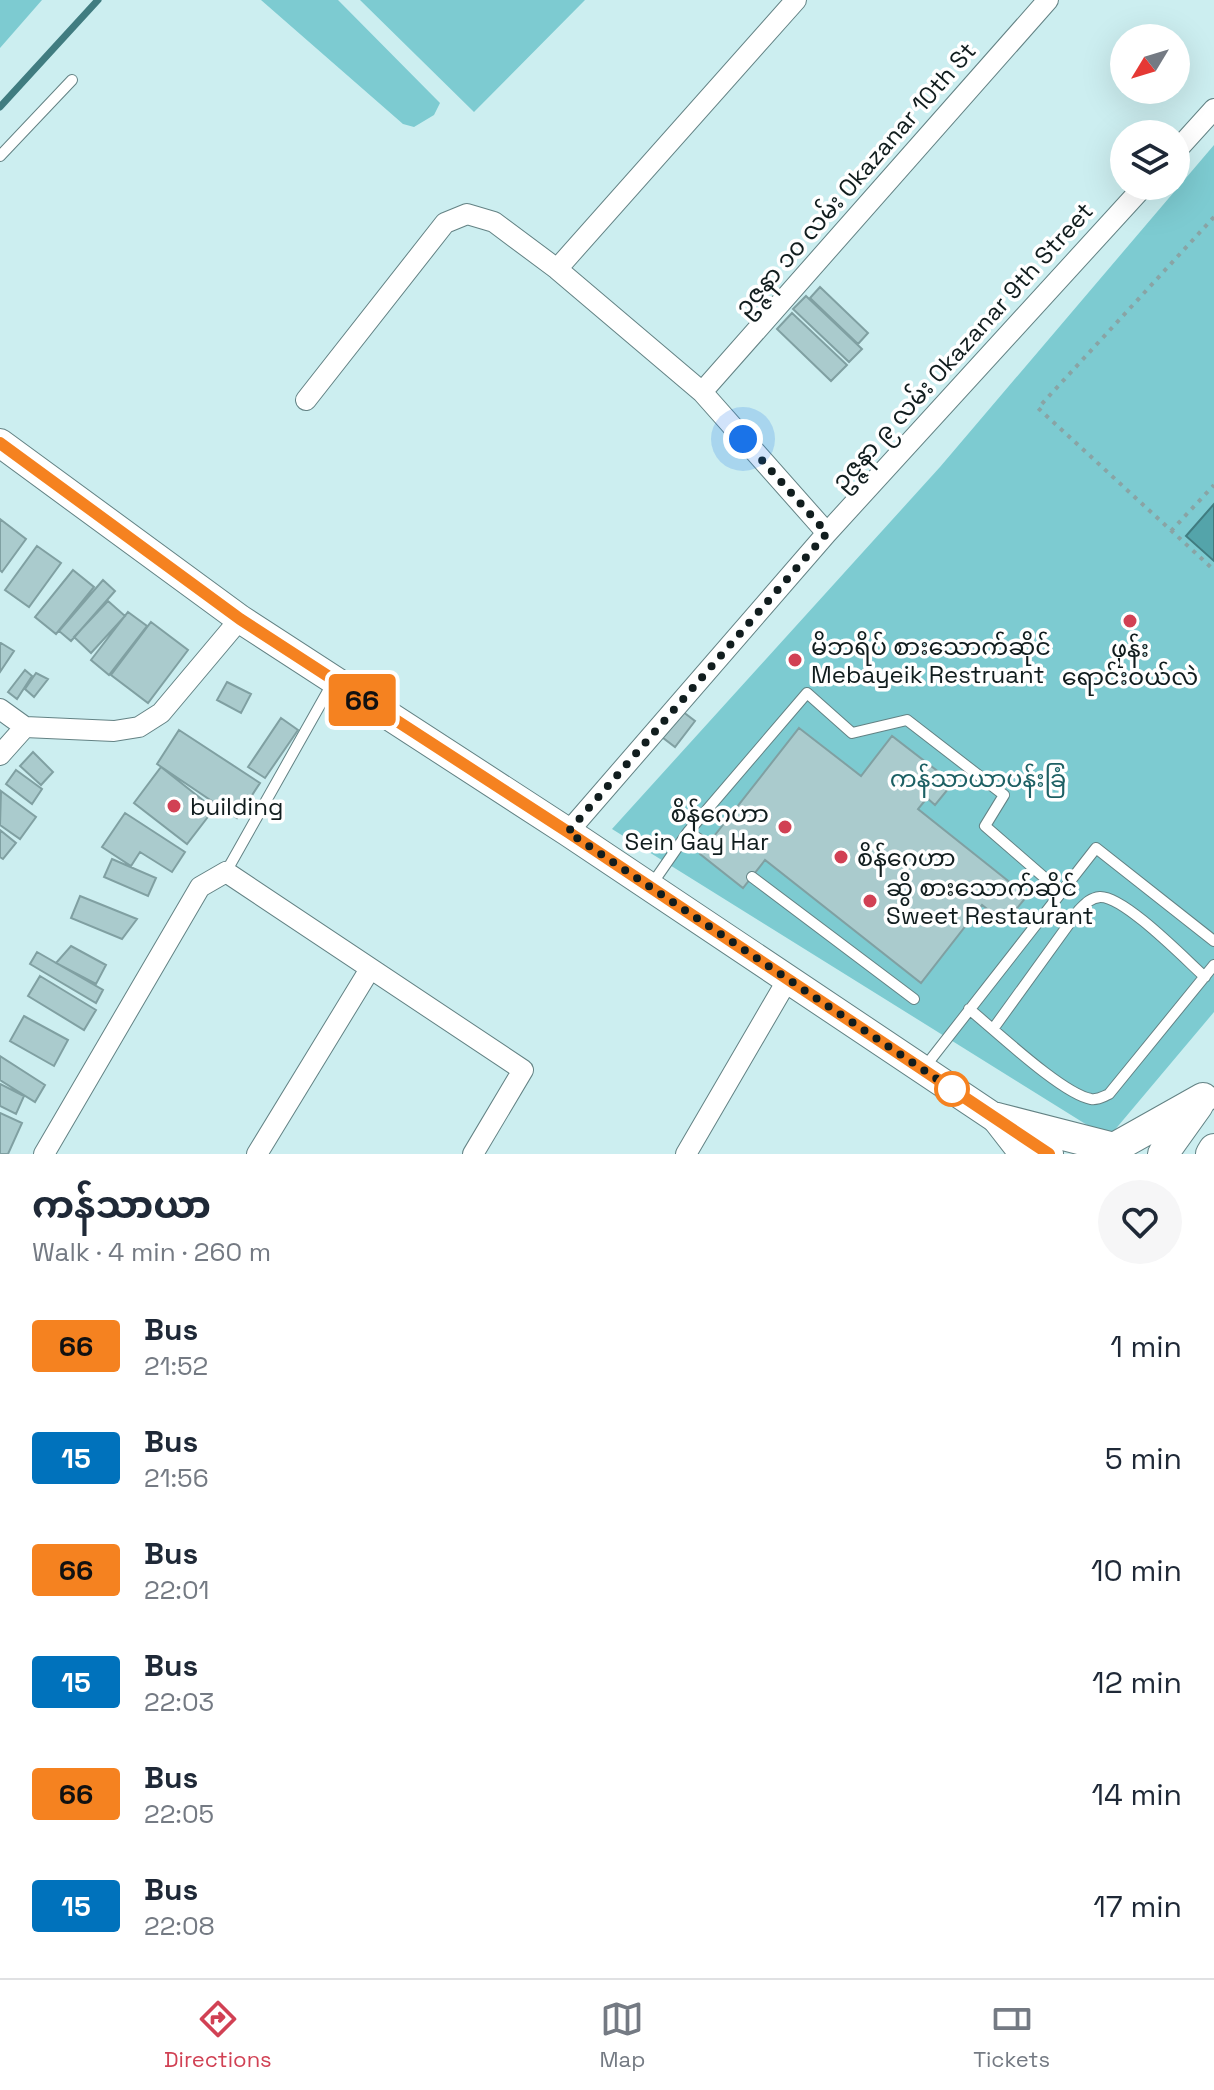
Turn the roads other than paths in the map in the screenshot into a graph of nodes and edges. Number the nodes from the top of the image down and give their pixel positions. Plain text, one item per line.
1 (796, 0) edge
2 (1048, 0) edge
3 (72, 80) dead end
4 (1214, 109) edge
5 (1190, 136) edge
6 (0, 156) edge
7 (1131, 200) edge
8 (557, 269) junction
9 (702, 392) junction
10 (306, 400) dead end
11 (0, 443) edge
12 (827, 533) junction
13 (240, 619) junction
14 (334, 681) junction
15 (0, 709) edge
16 (25, 727) junction
17 (0, 755) edge
18 (568, 832) junction
19 (688, 832) junction
20 (708, 845) dead end
21 (226, 872) junction
22 (752, 877) dead end
23 (650, 886) junction
24 (1061, 892) junction
25 (1214, 941) edge
26 (1214, 965) edge
27 (370, 969) junction
28 (1205, 977) junction
29 (788, 979) junction
30 (914, 999) dead end
31 (969, 1009) junction
32 (993, 1029) junction
33 (923, 1069) junction
34 (1209, 1092) edge
35 (997, 1118) junction
36 (44, 1154) edge
37 (257, 1154) edge
38 (473, 1154) edge
39 (686, 1154) edge
40 (1025, 1154) edge
41 (1049, 1154) edge
42 (1163, 1154) edge

1 - 8 street
2 - 9 street, ဥဇ္ဇနာ ၁၀ လမ်း Okazanar 10th St
3 - 6 lane
4 - 5 street
7 - 12 street, ဥဇ္ဇနာ ၉ လမ်း Okazanar 9th Street
8 - 9 street
8 - 10 street
9 - 12 street
11 - 13 main road
12 - 18 street, ဥဇ္ဇနာ ၉ လမ်း Okazanar 9th Street
13 - 14 main road
13 - 16 street
14 - 18 main road
14 - 21 lane
15 - 16 street
16 - 17 street
18 - 23 main road
19 - 20 lane
19 - 23 lane
19 - 24 lane
21 - 27 street
21 - 36 street
22 - 30 lane
23 - 29 main road
24 - 25 lane
24 - 31 lane
26 - 28 lane
27 - 37 street
27 - 38 street
28 - 32 lane
28 - 32 lane
29 - 33 main road
29 - 39 street
31 - 32 lane
31 - 33 lane
33 - 35 main road
34 - 35 main road
34 - 42 main road
35 - 40 main road
35 - 41 main road

